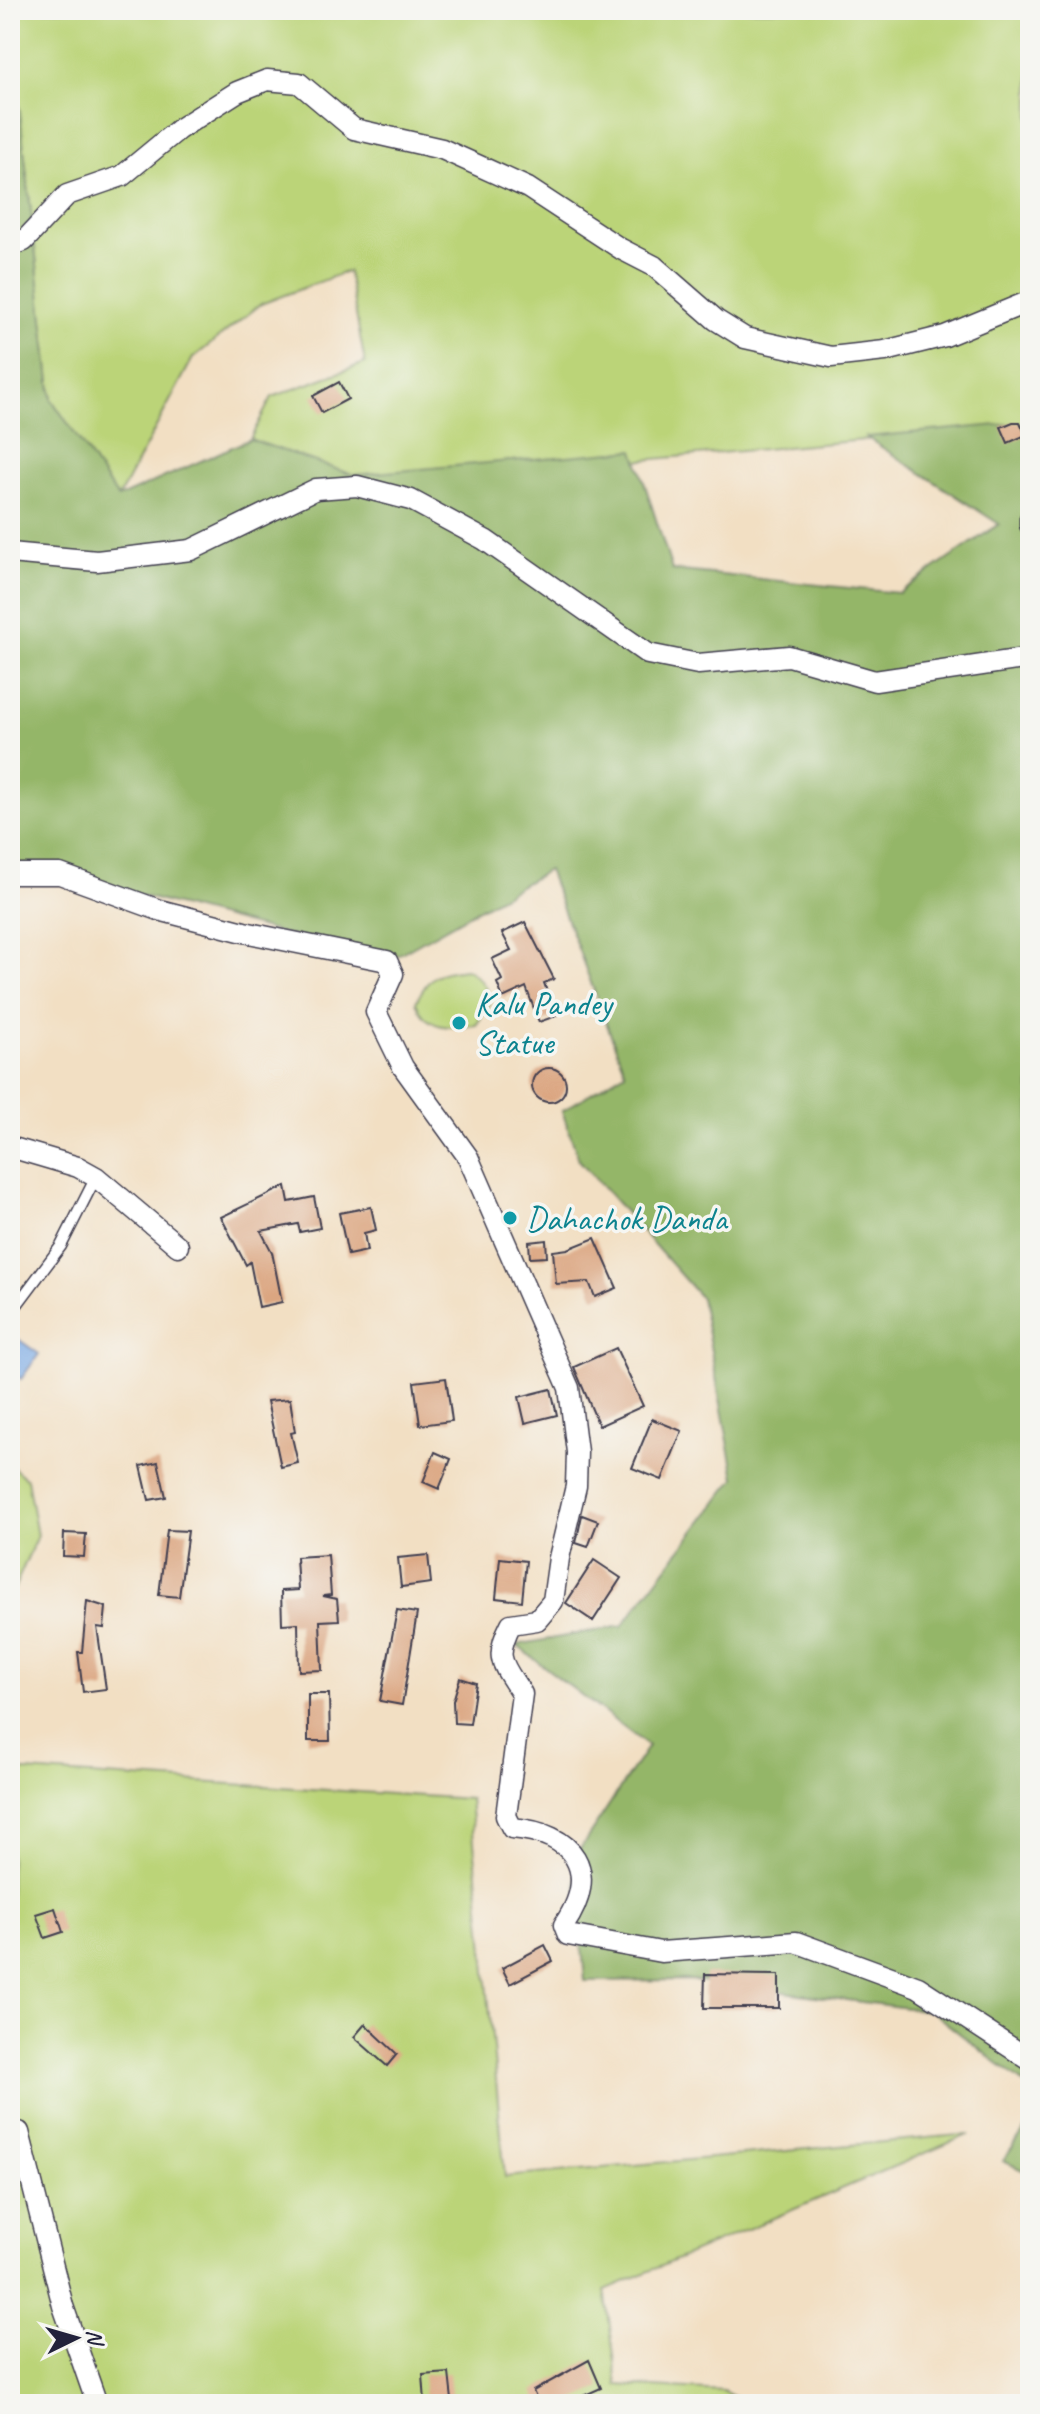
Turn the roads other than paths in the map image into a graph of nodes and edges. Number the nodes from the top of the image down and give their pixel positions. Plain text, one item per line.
1 (10, 246) edge
2 (1030, 301) edge
3 (10, 553) edge
4 (1030, 658) edge
5 (10, 874) edge
6 (10, 1147) edge
7 (96, 1177) junction
8 (178, 1246) dead end
9 (10, 1314) edge
10 (1030, 2060) edge
11 (19, 2132) dead end
12 (97, 2404) edge

1 - 2 street
3 - 4 street
5 - 10 street
6 - 7 street
7 - 8 street
7 - 9 lane
11 - 12 street

